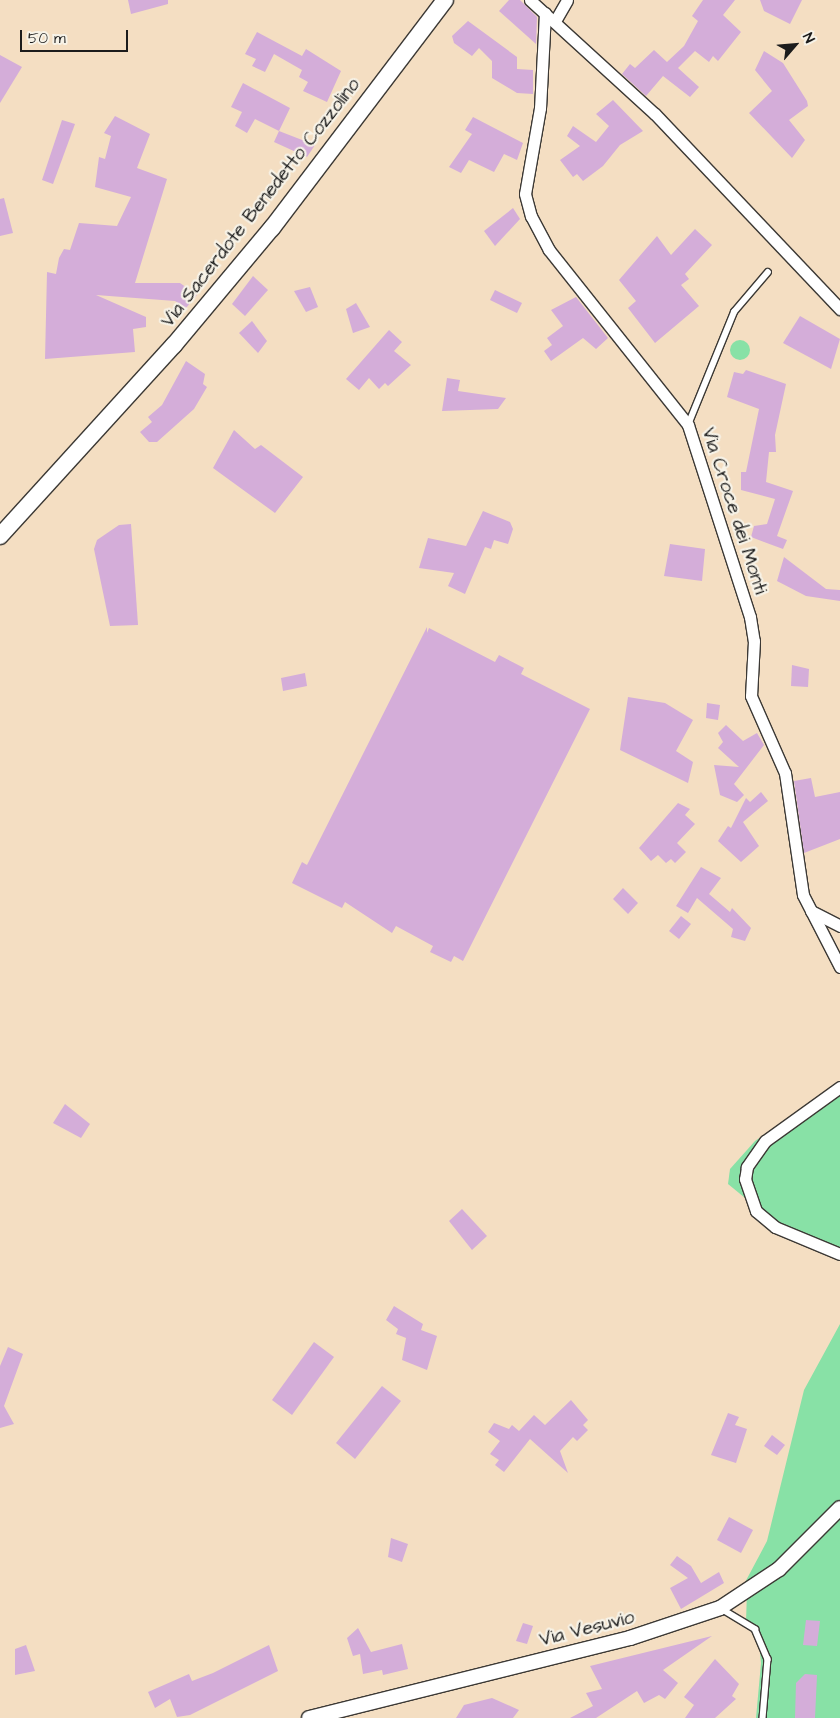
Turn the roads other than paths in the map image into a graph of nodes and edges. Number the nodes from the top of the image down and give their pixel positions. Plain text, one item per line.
1 (445, 0) edge
2 (530, 0) edge
3 (567, 0) edge
4 (545, 12) junction
5 (555, 21) junction
6 (768, 272) dead end
7 (840, 309) edge
8 (688, 425) junction
9 (0, 536) edge
10 (811, 911) junction
11 (840, 926) edge
12 (840, 967) edge
13 (840, 1087) edge
14 (840, 1254) edge
15 (840, 1508) edge
16 (720, 1608) junction
17 (309, 1718) edge
18 (763, 1718) edge

1 - 9 main road, Via Sacerdote Benedetto Cozzolino
2 - 4 street
3 - 5 street
4 - 5 street
4 - 8 street, Via Croce dei Monti
5 - 7 street
6 - 8 lane
8 - 10 street, Via Croce dei Monti
10 - 11 street
10 - 12 street, Via Croce dei Monti
13 - 14 street
15 - 16 street, Via Vesuvio
16 - 17 street, Via Vesuvio
16 - 18 lane

